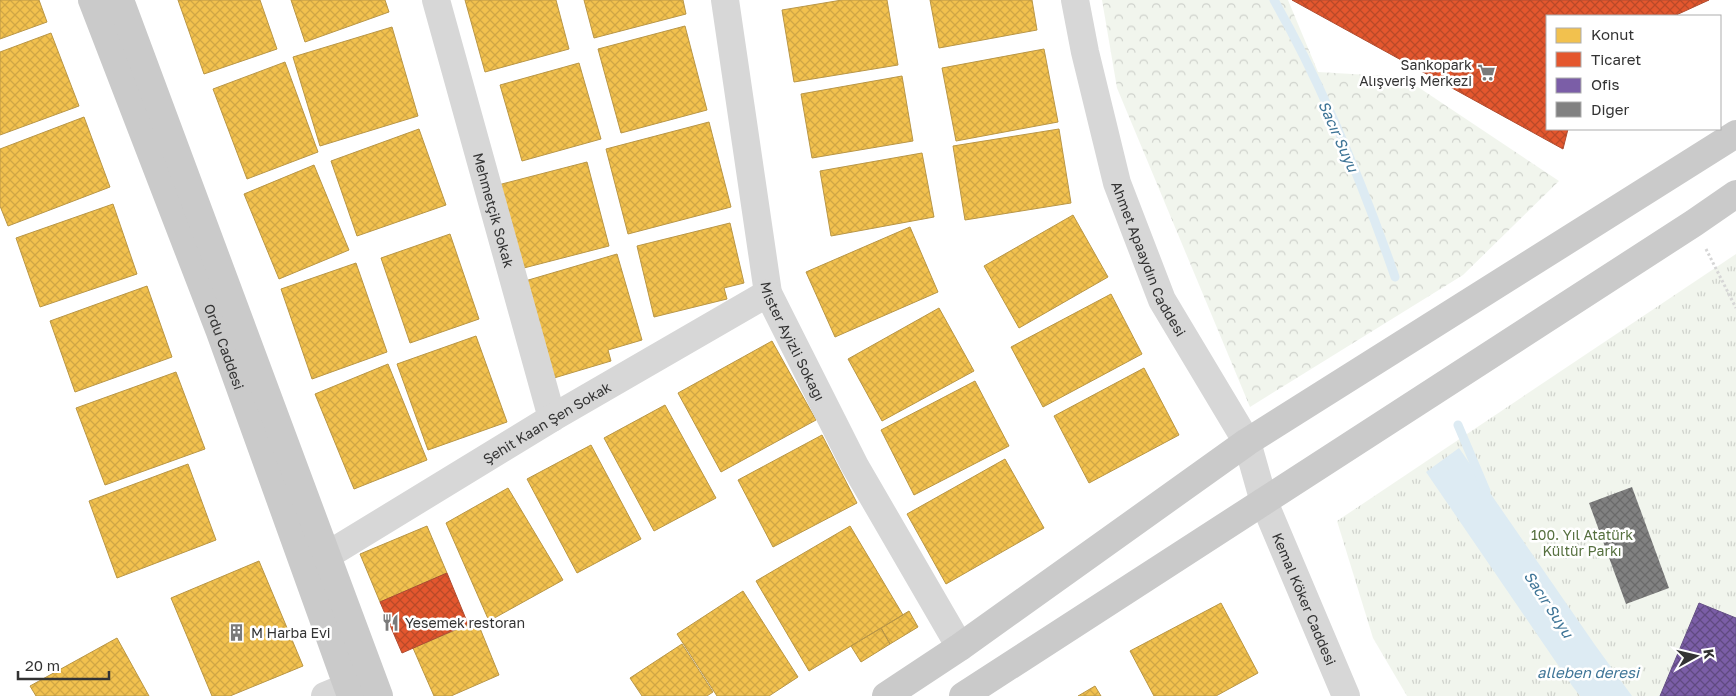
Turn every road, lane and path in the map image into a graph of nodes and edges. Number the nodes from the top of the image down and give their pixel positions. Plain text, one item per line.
1 (92, 0) edge
2 (120, 0) edge
3 (436, 0) edge
4 (725, 0) edge
5 (1075, 0) edge
6 (1736, 134) edge
7 (1736, 194) edge
8 (1694, 223) junction
9 (768, 293) junction
10 (1736, 308) edge
11 (552, 418) junction
12 (1247, 442) junction
13 (1264, 502) junction
14 (326, 556) junction
15 (960, 647) junction
16 (342, 692) edge
17 (379, 696) edge
18 (886, 696) edge
19 (963, 696) edge
20 (1346, 696) edge

1 - 16 main road, Ordu Caddesi
2 - 14 main road, Ordu Caddesi
3 - 11 street, Mehmetçik Sokak
4 - 9 street, Mister Ayizli Sokağı
5 - 12 street, Ahmet Apaaydın Caddesi
6 - 12 main road
7 - 8 main road
8 - 10 path
8 - 13 main road
9 - 11 street, Şehit Kaan Şen Sokak
9 - 15 street, Mister Ayizli Sokağı
11 - 14 street, Şehit Kaan Şen Sokak
12 - 13 street, Ahmet Apaaydın Caddesi
12 - 15 main road
13 - 19 main road
13 - 20 street, Kemal Köker Caddesi
14 - 17 main road, Ordu Caddesi
15 - 18 main road

